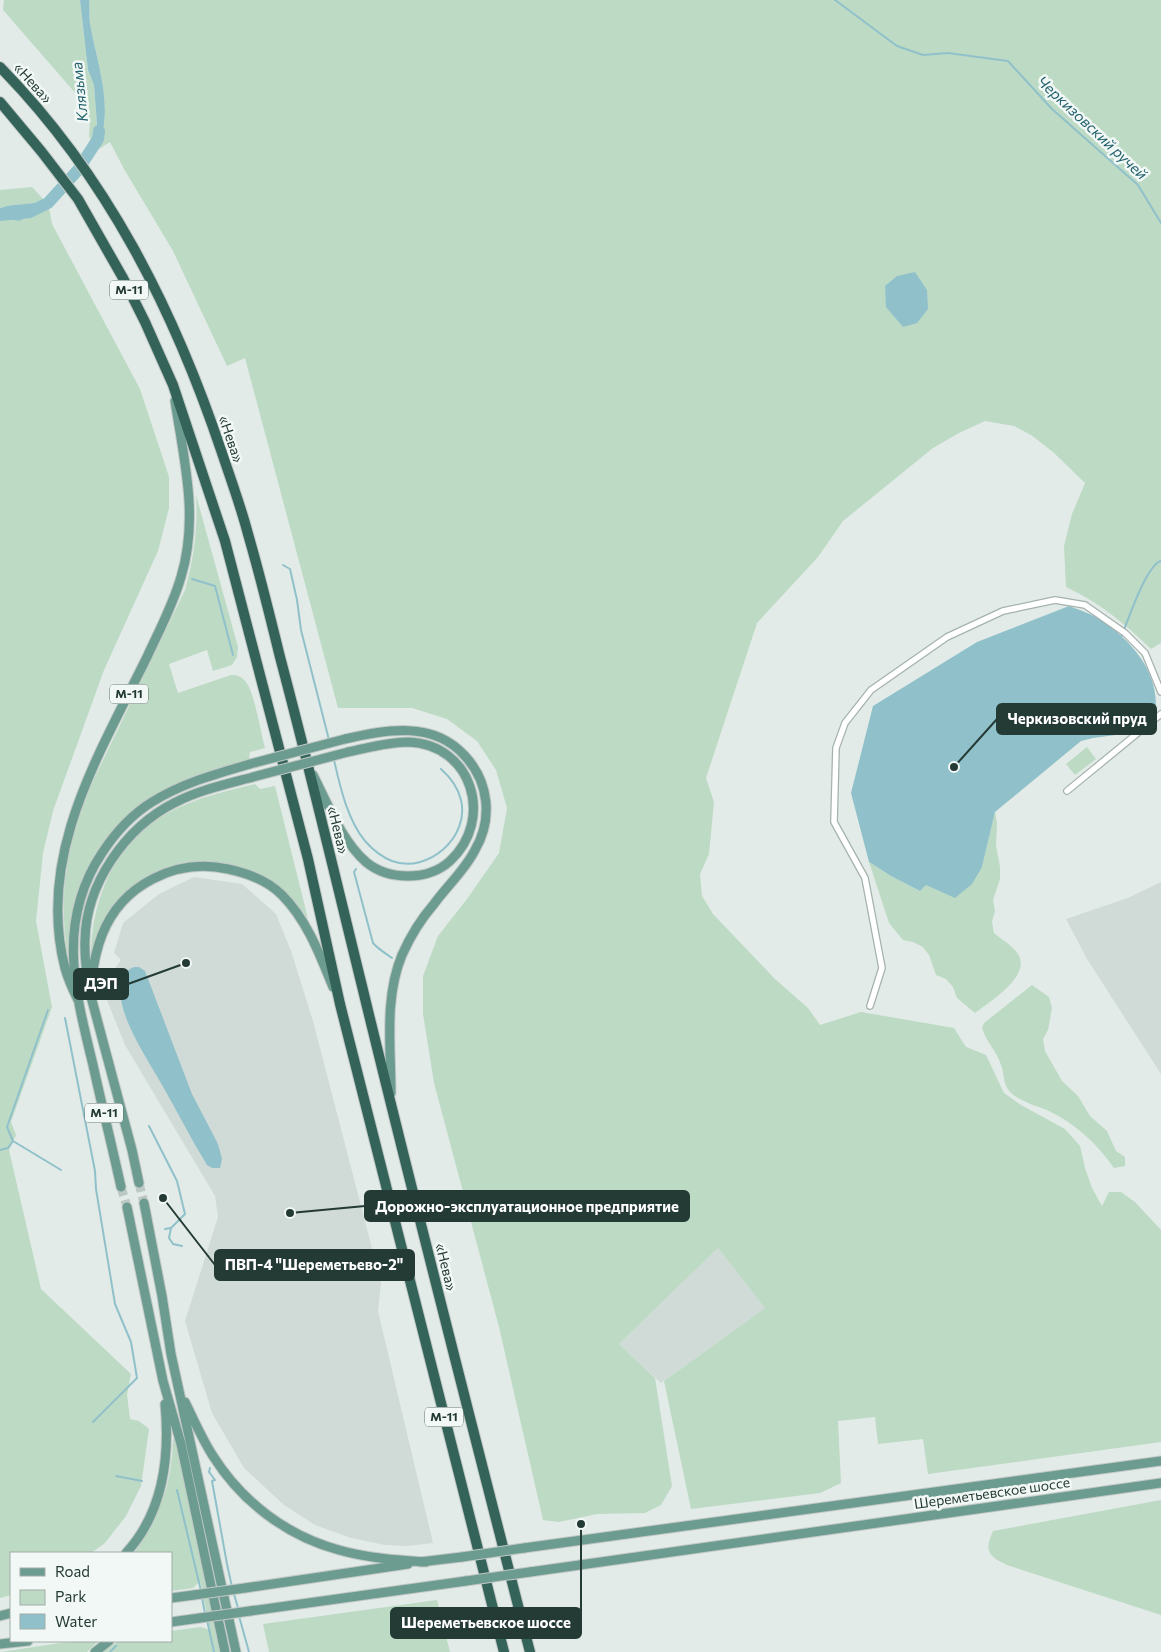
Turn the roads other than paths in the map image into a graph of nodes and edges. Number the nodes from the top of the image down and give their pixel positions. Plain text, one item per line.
1 (0, 67) edge
2 (0, 102) edge
3 (173, 385) junction
4 (1161, 692) edge
5 (1161, 714) edge
6 (309, 767) junction
7 (1067, 791) dead end
8 (90, 993) junction
9 (78, 1000) junction
10 (340, 1004) junction
11 (870, 1006) dead end
12 (391, 1106) junction
13 (139, 1183) tunnel mouth
14 (121, 1187) tunnel mouth
15 (144, 1203) tunnel mouth
16 (127, 1206) tunnel mouth
17 (163, 1382) junction
18 (179, 1390) junction
19 (1161, 1461) edge
20 (1161, 1485) edge
21 (127, 1552) edge
22 (426, 1562) junction
23 (172, 1598) edge
24 (172, 1622) edge
25 (19, 1642) edge
26 (108, 1642) edge
27 (0, 1644) edge
28 (95, 1652) edge
29 (225, 1652) edge
30 (236, 1652) edge
31 (504, 1652) edge
32 (530, 1652) edge

1 - 6 highway, «Нева» / М-11
2 - 3 highway, М-11
3 - 9 main road, М-11
3 - 10 highway, М-11
4 - 11 street
5 - 7 street
6 - 8 main road, М-11, bridge
6 - 12 highway, «Нева» / М-11
8 - 10 main road, М-11
8 - 13 main road, М-11
9 - 12 main road, М-11, bridge
9 - 14 main road, М-11
10 - 31 highway, М-11
12 - 32 highway, «Нева» / М-11
15 - 18 main road
16 - 17 main road
17 - 21 main road
17 - 29 main road
18 - 22 main road
18 - 30 main road
19 - 22 main road, Шереметьевское шоссе, bridge
20 - 24 main road, Шереметьевское шоссе, bridge
22 - 23 main road, Шереметьевское шоссе, bridge
25 - 27 main road
26 - 28 main road

